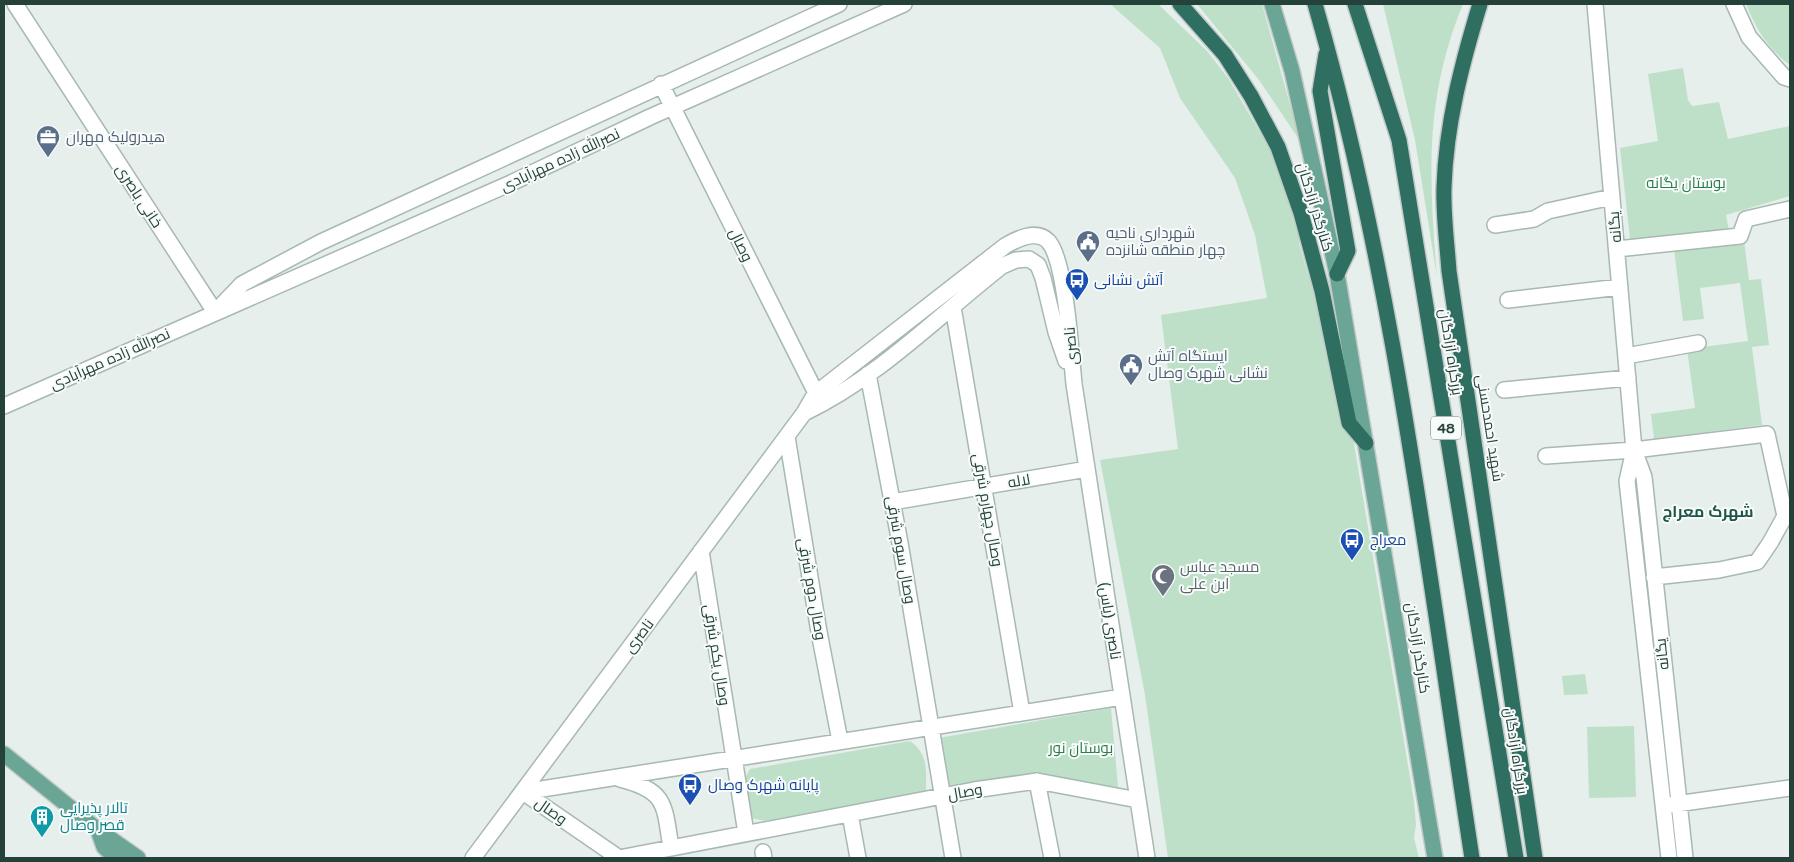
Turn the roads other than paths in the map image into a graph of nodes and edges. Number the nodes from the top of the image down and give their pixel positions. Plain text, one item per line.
1 (15, 4) edge
2 (839, 4) edge
3 (904, 4) edge
4 (1180, 4) edge
5 (1272, 4) edge
6 (1315, 4) edge
7 (1354, 4) edge
8 (1480, 4) edge
9 (1596, 4) edge
10 (1734, 4) edge
11 (1327, 47) junction
12 (1790, 79) edge
13 (661, 84) junction
14 (672, 108) junction
15 (1612, 198) junction
16 (1790, 209) edge
17 (1495, 225) dead end
18 (1617, 249) junction
19 (1338, 274) junction
20 (1620, 287) junction
21 (1508, 300) dead end
22 (952, 308) junction
23 (215, 312) junction
24 (1698, 343) dead end
25 (1626, 356) junction
26 (868, 374) junction
27 (1628, 378) junction
28 (1074, 384) junction
29 (1504, 390) dead end
30 (819, 400) junction
31 (4, 406) edge
32 (787, 437) junction
33 (1366, 443) junction
34 (1634, 450) junction
35 (1546, 456) dead end
36 (1087, 469) junction
37 (985, 487) junction
38 (892, 502) junction
39 (701, 551) junction
40 (1654, 577) junction
41 (1122, 697) junction
42 (1022, 713) junction
43 (930, 727) junction
44 (840, 742) junction
45 (4, 754) edge
46 (734, 758) junction
47 (613, 778) junction
48 (1037, 781) junction
49 (1790, 788) edge
50 (523, 792) junction
51 (940, 796) junction
52 (1138, 800) junction
53 (1670, 804) junction
54 (850, 814) junction
55 (98, 830) junction
56 (746, 833) junction
57 (671, 848) junction
58 (655, 855) edge
59 (116, 858) edge
60 (138, 858) edge
61 (473, 858) edge
62 (858, 858) edge
63 (953, 858) edge
64 (1052, 858) edge
65 (1147, 858) edge
66 (1435, 858) edge
67 (1472, 858) edge
68 (1516, 858) edge
69 (1535, 858) edge
70 (1669, 858) edge
71 (1685, 858) edge

1 - 23 street, خانی باصری
2 - 13 street, نصرالله زاده مهرآبادی
3 - 14 street, نصرالله زاده مهرآبادی
4 - 33 highway, کنارگذر آزادگان
5 - 19 main road, کنارگذر آزادگان
6 - 11 highway
7 - 68 highway, بزرگراه آزادگان / 48
8 - 69 highway, شهید احمدحسنی
9 - 15 street, یگانه
10 - 12 street
11 - 19 highway
11 - 67 highway
13 - 14 street, وصال
13 - 23 street, نصرالله زاده مهرآبادی
14 - 23 street, نصرالله زاده مهرآبادی
14 - 30 street, وصال
15 - 17 street
15 - 18 street, یگانه
16 - 18 street
18 - 20 street, یگانه
19 - 33 main road, کنارگذر آزادگان
20 - 21 street
20 - 25 street, یگانه
22 - 26 street, ناصری
22 - 28 street, ناصری
22 - 37 street, وصال چهارم شرقی
23 - 31 street, نصرالله زاده مهرآبادی
24 - 25 street
25 - 27 street, یگانه
26 - 30 street, ناصری
26 - 38 street, وصال سوم شرقی
27 - 29 street
27 - 34 street, یگانه
28 - 30 street, ناصری
28 - 36 street, ناصری (یاس)
30 - 32 street, ناصری
32 - 39 street, ناصری
32 - 44 street, وصال دوم شرقی
33 - 66 main road, کنارگذر آزادگان
34 - 35 street
34 - 40 street, یگانه
34 - 40 street
34 - 53 street, یگانه
36 - 37 street, لاله
36 - 41 street, ناصری (یاس)
37 - 38 street, لاله
37 - 42 street, وصال چهارم شرقی
38 - 43 street, وصال سوم شرقی
39 - 46 street, وصال یکم شرقی
39 - 50 street, ناصری
40 - 53 street, یگانه
41 - 42 street, وصال
41 - 52 street, ناصری (یاس)
42 - 43 street, وصال
43 - 44 street, وصال
43 - 51 street, وصال سوم شرقی
44 - 46 street, وصال
45 - 55 main road
46 - 47 street, وصال
46 - 56 street, وصال یکم شرقی
47 - 50 street, وصال
47 - 57 street
48 - 51 street, وصال
48 - 52 street, وصال
48 - 64 street
49 - 53 street
50 - 58 street, وصال
50 - 61 street, ناصری
51 - 54 street, وصال
51 - 63 street, وصال سوم شرقی
52 - 65 street, ناصری (یاس)
53 - 70 street, یگانه
53 - 71 street, یگانه
54 - 56 street, وصال
54 - 62 street
55 - 59 main road
55 - 60 main road
56 - 57 street, وصال
57 - 58 street, وصال

